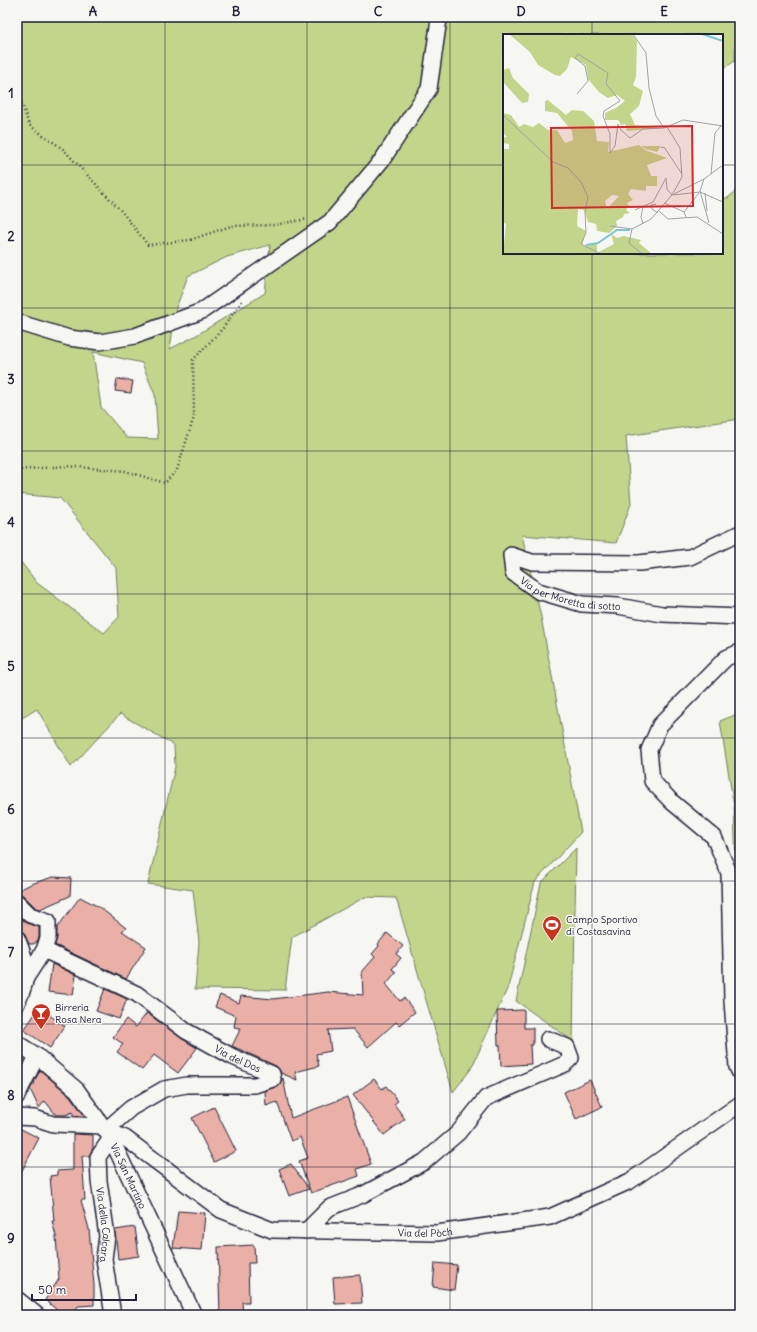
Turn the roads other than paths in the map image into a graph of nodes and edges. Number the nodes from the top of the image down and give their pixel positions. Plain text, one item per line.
1 (442, 17) edge
2 (17, 322) edge
3 (740, 533) edge
4 (740, 617) edge
5 (740, 652) edge
6 (17, 902) edge
7 (17, 938) edge
8 (44, 950) junction
9 (26, 978) junction
10 (17, 1003) edge
11 (548, 1039) dead end
12 (17, 1043) edge
13 (37, 1056) junction
14 (739, 1068) edge
15 (17, 1096) edge
16 (740, 1104) edge
17 (17, 1117) edge
18 (107, 1131) junction
19 (306, 1231) junction
20 (17, 1299) edge
21 (37, 1315) edge
22 (113, 1315) edge
23 (194, 1315) edge

1 - 2 street
3 - 4 street, Via per Moretta di sotto
5 - 14 street
6 - 8 street
7 - 9 street
8 - 9 street
8 - 18 street, Via del Dos
9 - 10 street
11 - 19 street
12 - 13 street, Via San Martino
13 - 15 street
13 - 18 street, Via San Martino
16 - 19 street, Via del Pòch
17 - 18 street
18 - 19 street, Via del Pòch
18 - 22 street, Via della Calcara
18 - 23 street, Via San Martino
20 - 21 street

